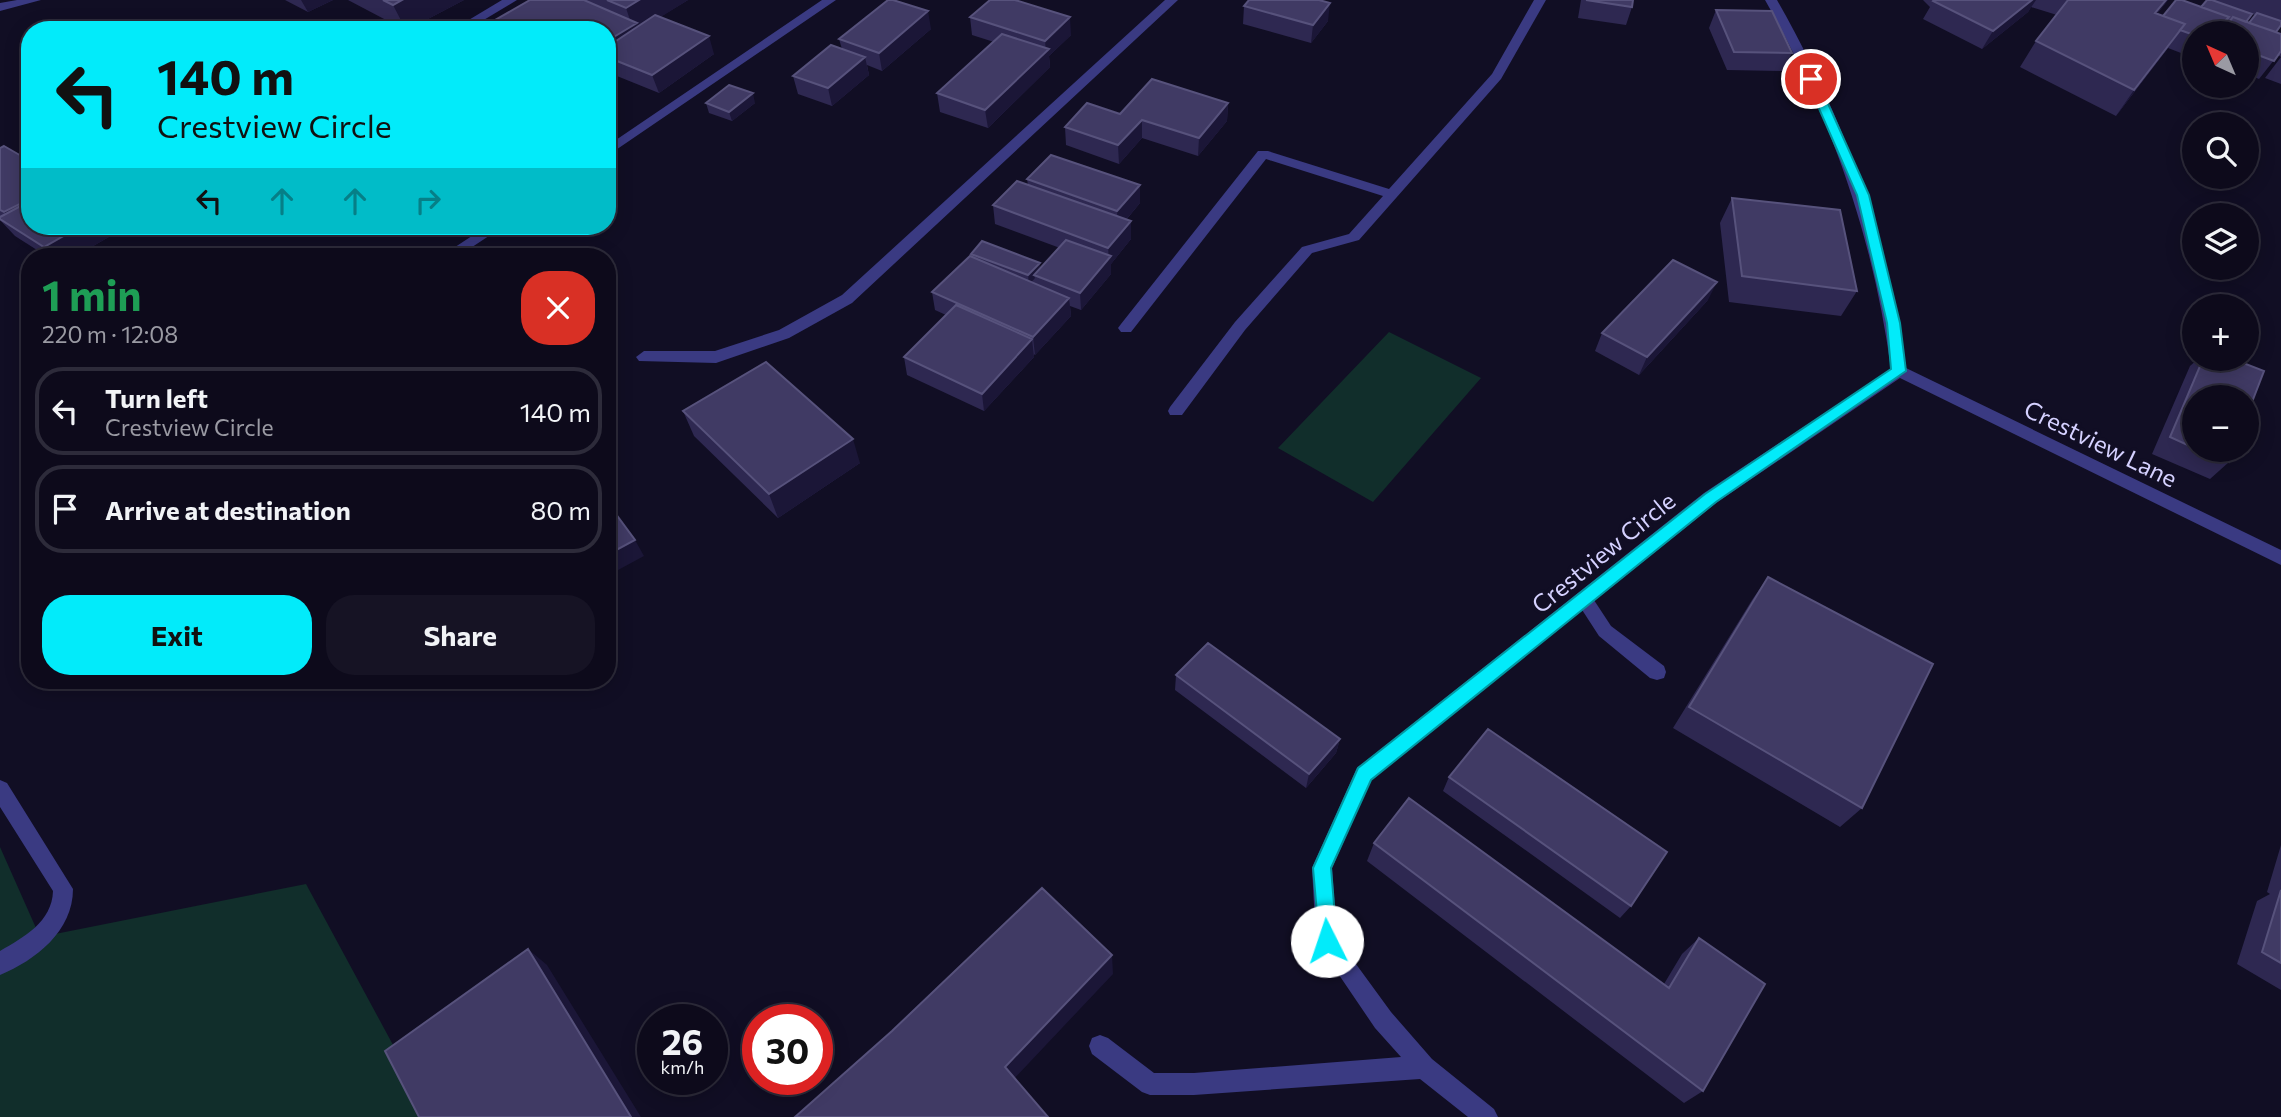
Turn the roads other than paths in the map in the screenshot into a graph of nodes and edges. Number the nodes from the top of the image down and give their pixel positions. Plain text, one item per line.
1 (34, 0) edge
2 (511, 0) edge
3 (830, 0) edge
4 (1172, 0) edge
5 (1540, 0) edge
6 (1771, 0) edge
7 (0, 7) edge
8 (474, 21) edge
9 (616, 146) edge
10 (1392, 194) junction
11 (482, 235) edge
12 (462, 248) edge
13 (1126, 328) dead end
14 (644, 358) dead end
15 (1899, 371) junction
16 (1176, 411) dead end
17 (2281, 558) edge
18 (1584, 599) junction
19 (1657, 672) dead end
20 (0, 789) edge
21 (0, 964) edge
22 (1100, 1046) dead end
23 (1424, 1067) junction
24 (1486, 1117) edge

1 - 7 street
2 - 8 street
3 - 9 street
4 - 14 street
5 - 10 street
6 - 15 street
10 - 13 street
10 - 16 street
11 - 12 street
15 - 17 street, Crestview Lane
15 - 18 street, Crestview Circle
18 - 19 street
18 - 23 street, Crestview Circle
20 - 21 street
22 - 23 street
23 - 24 street, Crestview Circle

